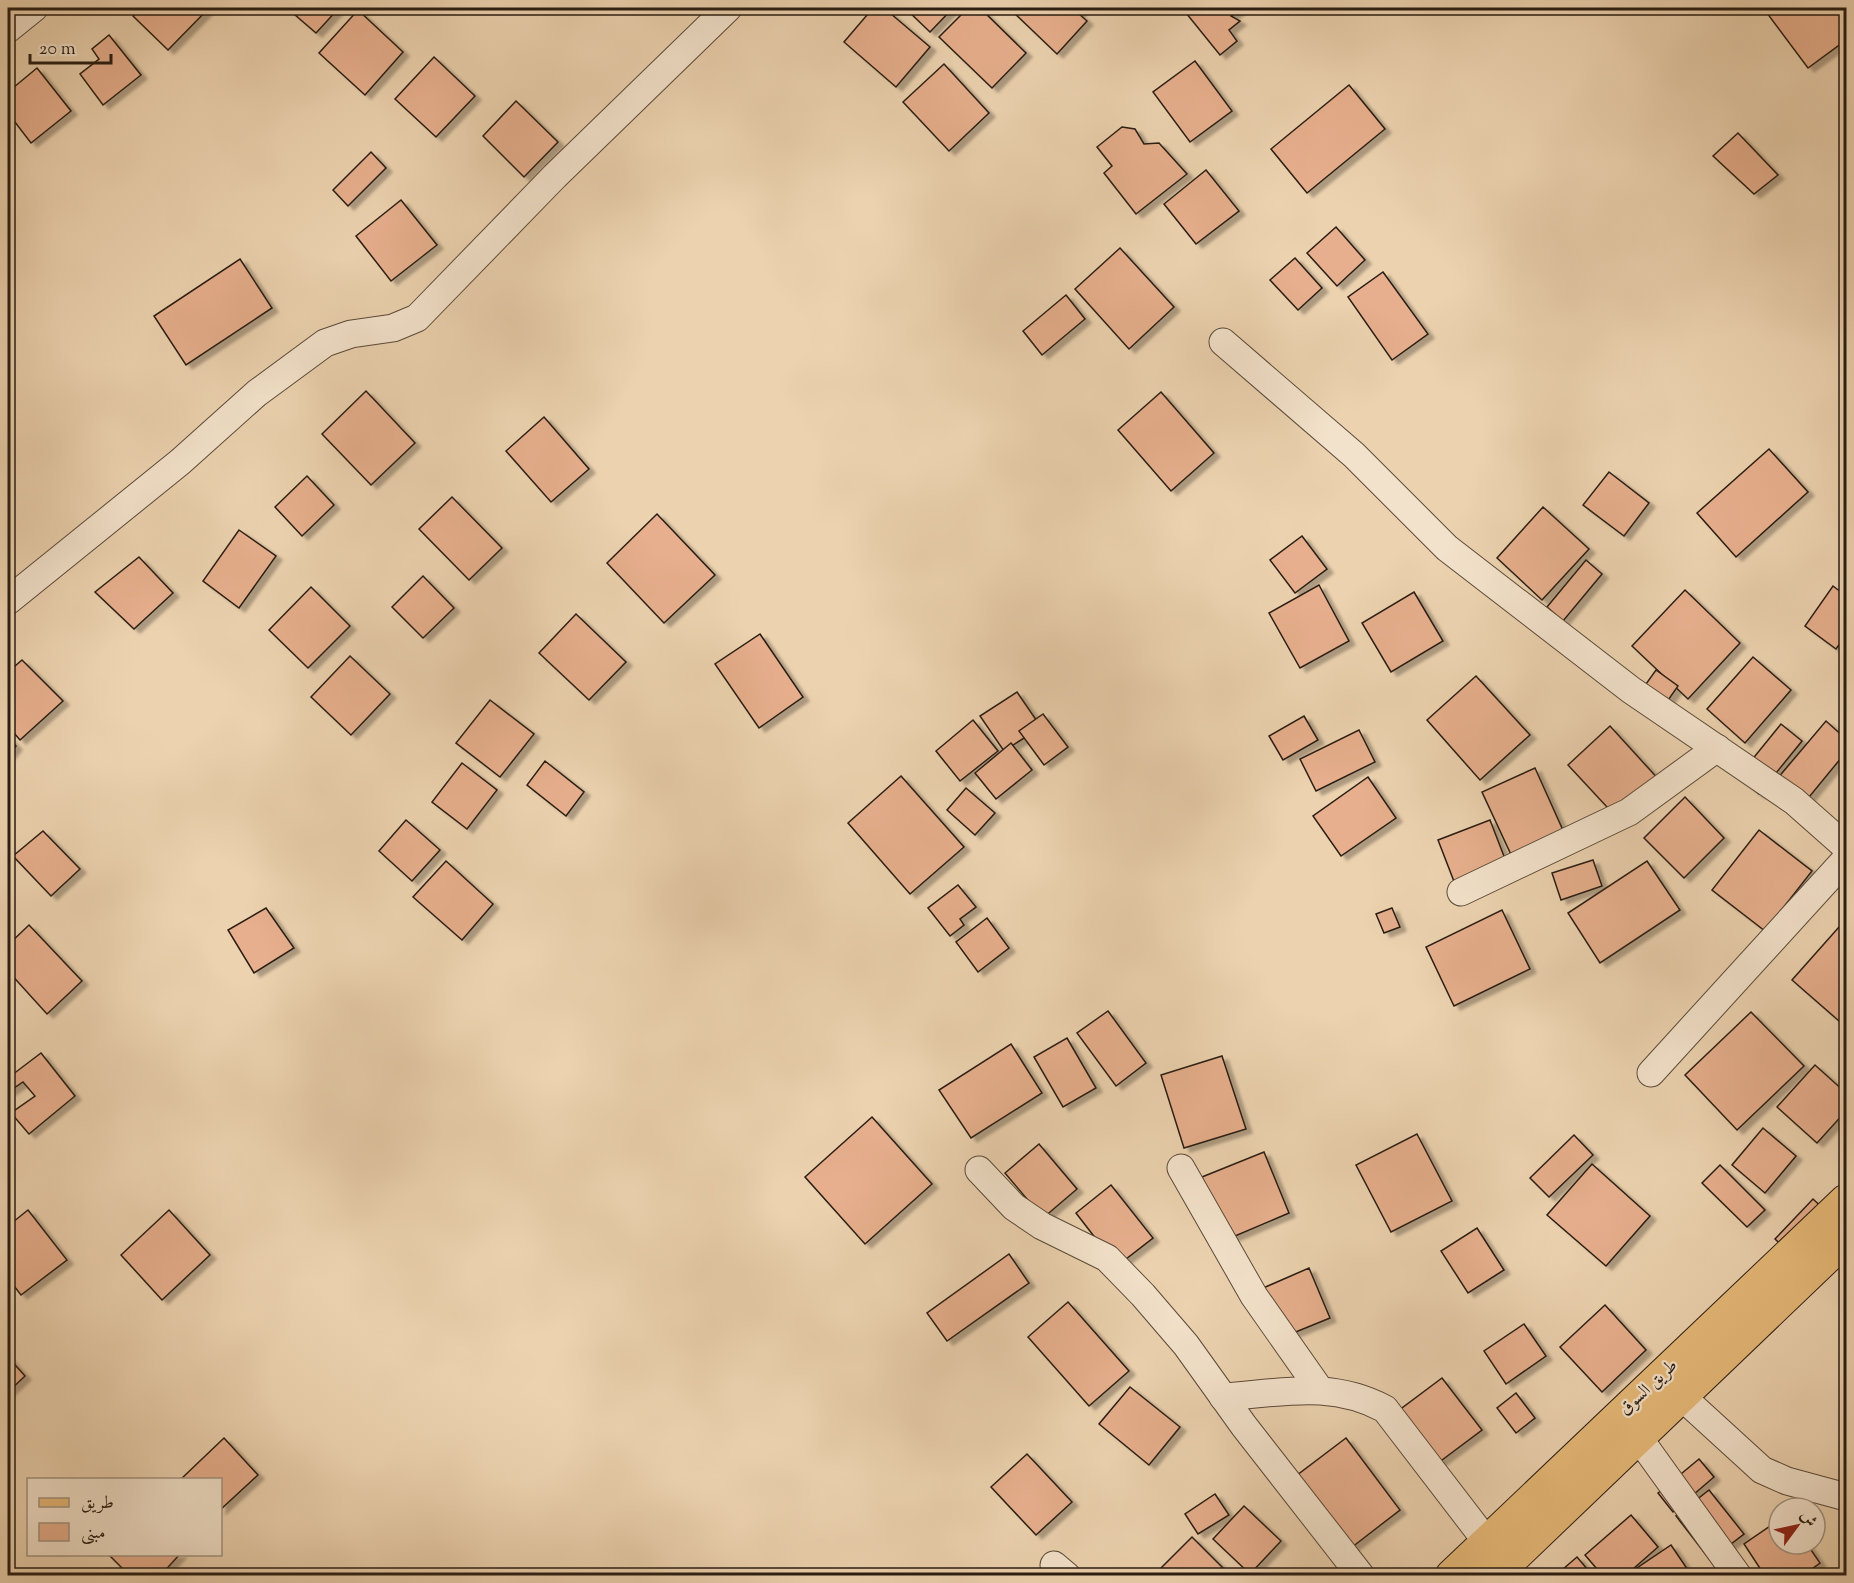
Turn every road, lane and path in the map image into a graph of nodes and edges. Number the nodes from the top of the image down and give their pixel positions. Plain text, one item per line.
1 (34, 8) edge
2 (728, 8) edge
3 (8, 28) edge
4 (1223, 342) dead end
5 (8, 601) edge
6 (1717, 748) junction
7 (1846, 848) edge
8 (1846, 859) edge
9 (1461, 892) dead end
10 (1651, 1073) dead end
11 (1181, 1168) dead end
12 (979, 1170) dead end
13 (1846, 1201) edge
14 (1846, 1238) edge
15 (1320, 1390) junction
16 (1681, 1396) junction
17 (1223, 1397) junction
18 (1638, 1437) junction
19 (1846, 1497) edge
20 (1487, 1542) junction
21 (1361, 1575) edge
22 (1452, 1575) edge
23 (1492, 1575) edge
24 (1738, 1575) edge

1 - 3 street
2 - 5 street
4 - 6 street
6 - 7 street
6 - 9 street
8 - 10 street
11 - 15 street
12 - 17 street
13 - 20 main road, طريق السوق
14 - 16 main road, طريق السوق
15 - 17 street
15 - 20 street
16 - 18 main road, طريق السوق
16 - 19 street
17 - 21 street
18 - 23 main road, طريق السوق
18 - 24 street
20 - 22 main road, طريق السوق

